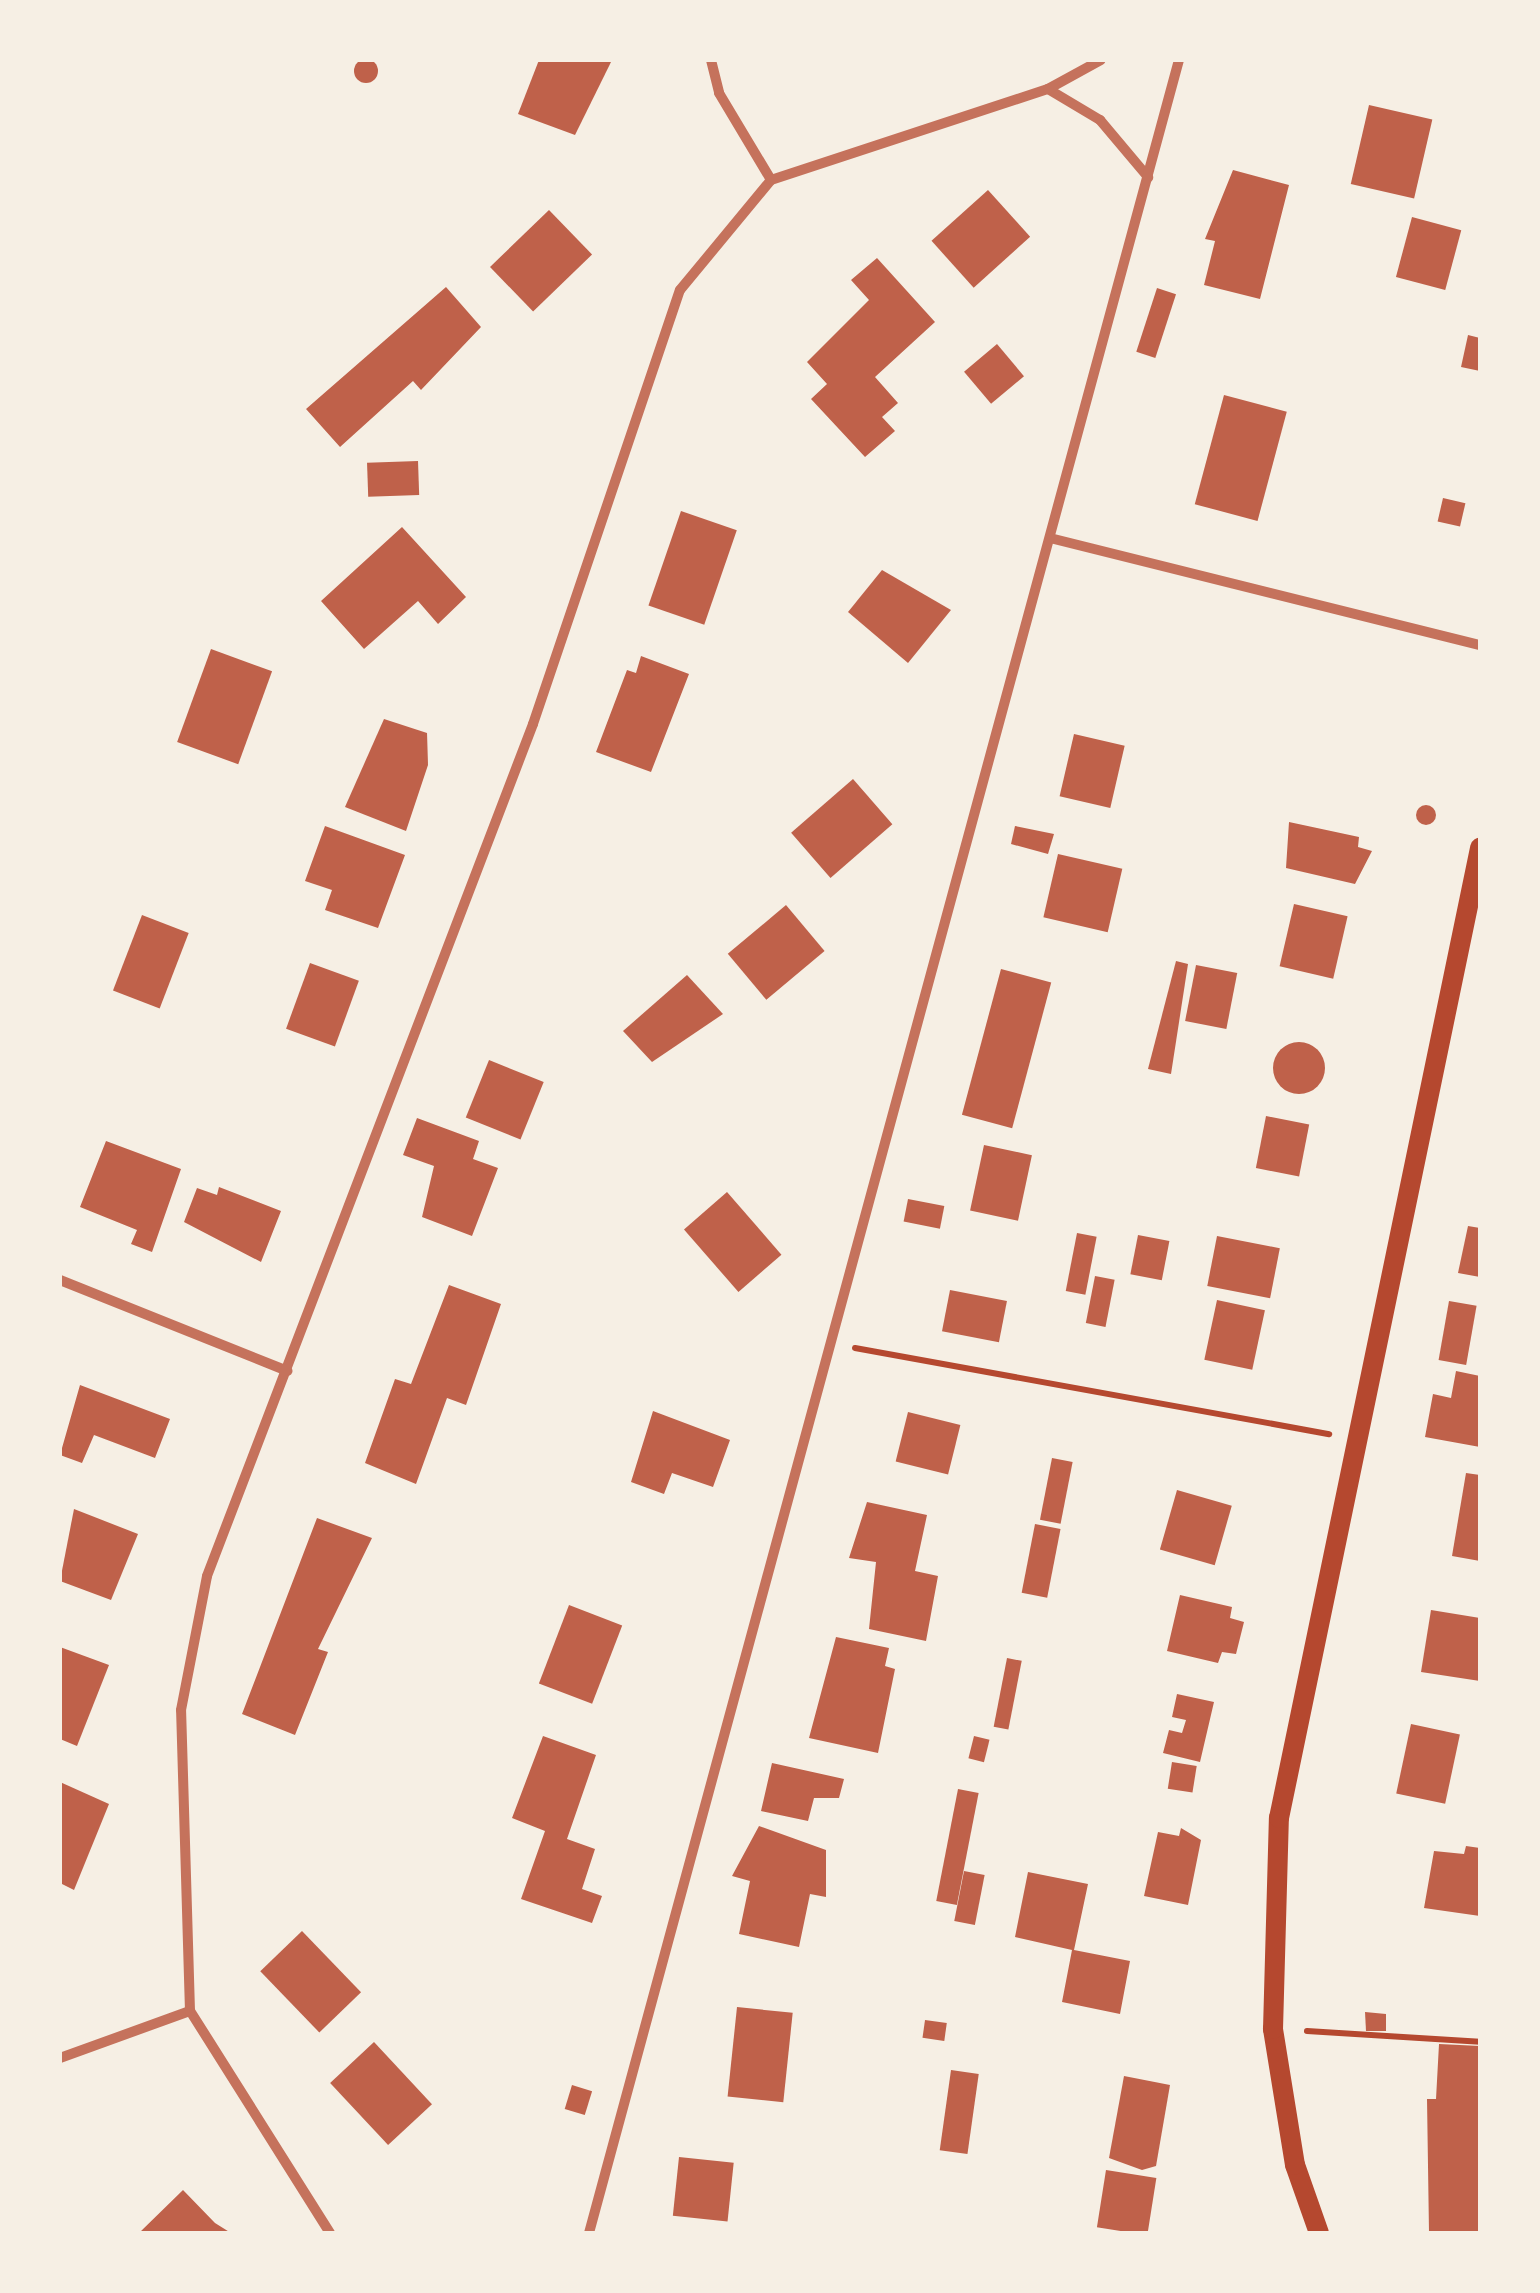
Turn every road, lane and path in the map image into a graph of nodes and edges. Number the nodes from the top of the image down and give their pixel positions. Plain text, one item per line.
1 (711, 60) edge
2 (1101, 60) edge
3 (1178, 60) edge
4 (1048, 89) junction
5 (1148, 178) junction
6 (771, 180) junction
7 (1054, 539) junction
8 (1480, 645) edge
9 (1480, 848) edge
10 (60, 1280) edge
11 (834, 1344) junction
12 (287, 1371) junction
13 (1360, 1436) junction
14 (190, 2011) junction
15 (1273, 2029) junction
16 (1480, 2042) edge
17 (60, 2058) edge
18 (330, 2233) edge
19 (589, 2233) edge
20 (1320, 2233) edge

1 - 6 street
2 - 4 street
3 - 5 street
4 - 5 street
4 - 6 street
5 - 7 street
6 - 12 street
7 - 8 street
7 - 11 street
9 - 13 main road
10 - 12 street
11 - 13 path
11 - 19 street
12 - 14 street
13 - 15 main road
14 - 17 street
14 - 18 street
15 - 16 path
15 - 20 main road

